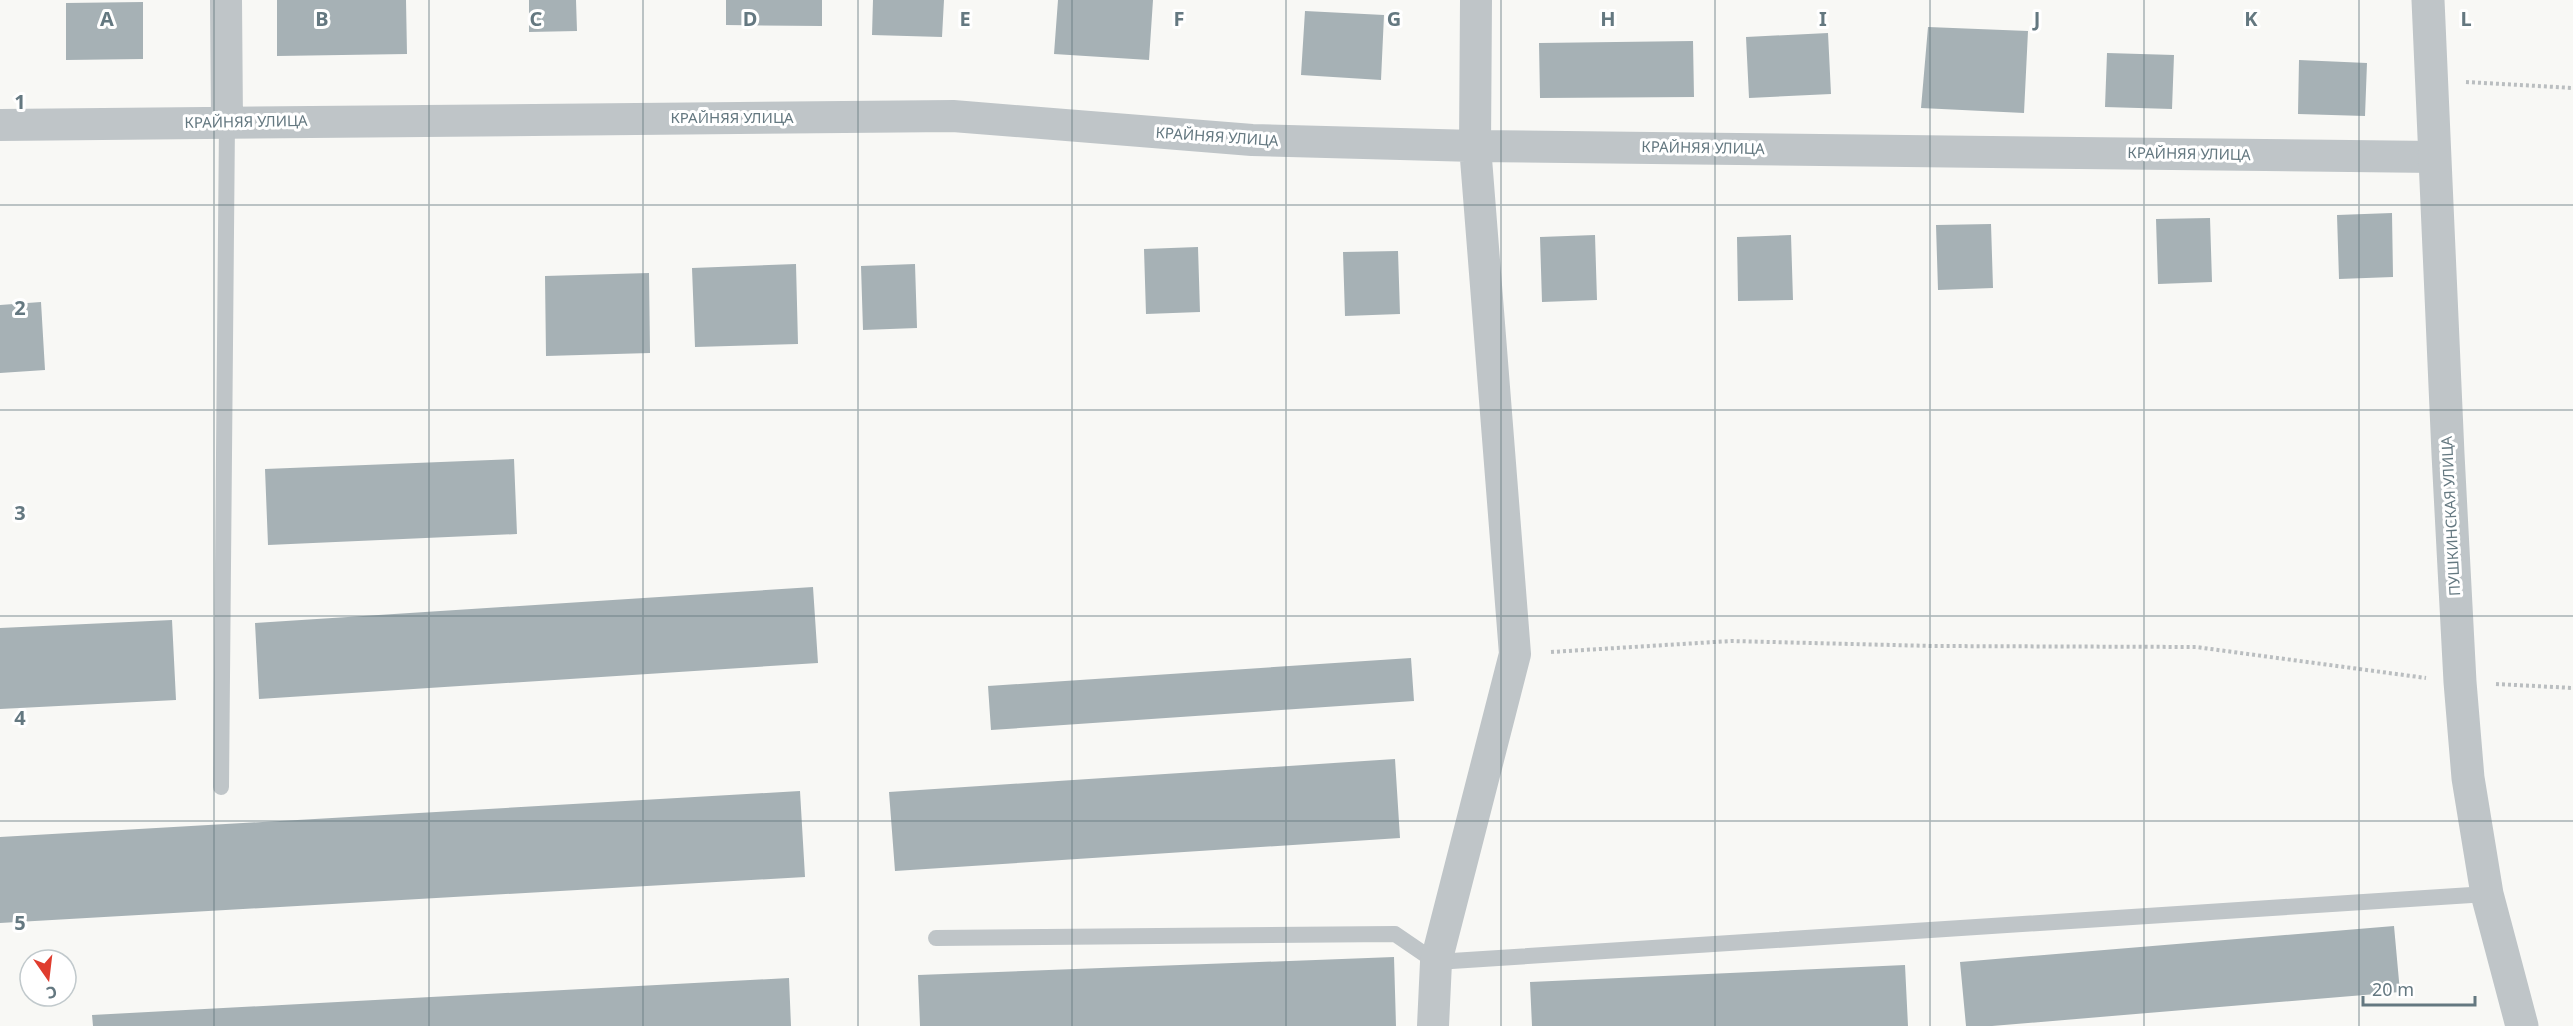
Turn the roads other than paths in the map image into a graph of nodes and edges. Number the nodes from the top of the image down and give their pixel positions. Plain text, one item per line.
1 (226, 0) edge
2 (1476, 0) edge
3 (2427, 0) edge
4 (227, 122) junction
5 (0, 125) edge
6 (1475, 146) junction
7 (2435, 157) junction
8 (221, 787) dead end
9 (2487, 894) junction
10 (936, 938) dead end
11 (1436, 962) junction
12 (1433, 1026) edge
13 (2522, 1026) edge

1 - 4 street
2 - 6 street
3 - 7 street, ПУШКИНСКАЯ УЛИЦА
4 - 5 street, КРАЙНЯЯ УЛИЦА
4 - 6 street, КРАЙНЯЯ УЛИЦА
4 - 8 lane
6 - 7 street, КРАЙНЯЯ УЛИЦА
6 - 11 street
7 - 9 street, ПУШКИНСКАЯ УЛИЦА
9 - 11 lane
9 - 13 street, ПУШКИНСКАЯ УЛИЦА
10 - 11 lane
11 - 12 street

